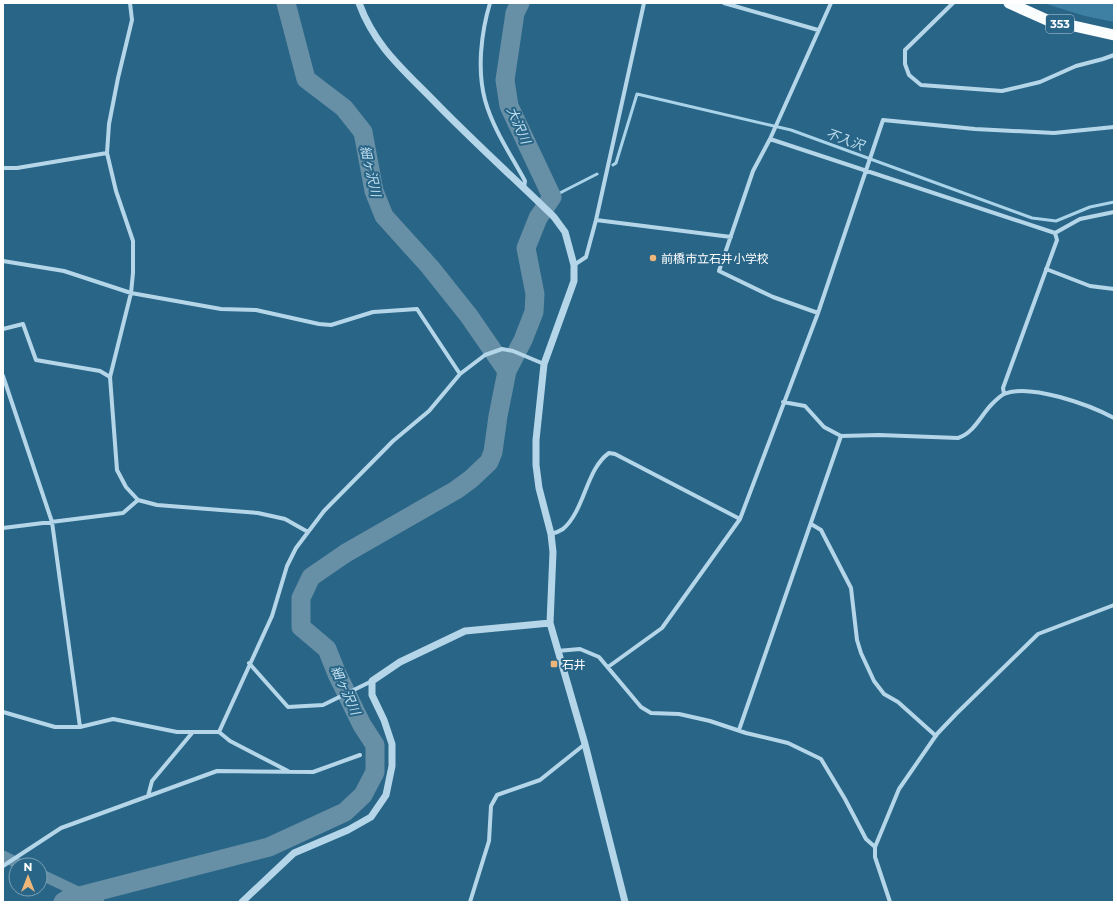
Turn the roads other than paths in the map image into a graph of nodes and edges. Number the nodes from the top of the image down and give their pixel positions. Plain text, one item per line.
1 (130, 3) edge
2 (359, 3) edge
3 (490, 3) edge
4 (644, 3) edge
5 (724, 3) edge
6 (831, 3) edge
7 (953, 3) edge
8 (1009, 3) edge
9 (818, 30) junction
10 (1114, 35) edge
11 (1114, 54) edge
12 (1114, 127) edge
13 (770, 139) junction
14 (106, 153) junction
15 (3, 168) edge
16 (865, 171) junction
17 (524, 188) junction
18 (1114, 212) edge
19 (596, 220) junction
20 (1055, 233) junction
21 (731, 237) junction
22 (3, 261) edge
23 (574, 265) junction
24 (1046, 269) junction
25 (1114, 289) edge
26 (131, 293) junction
27 (818, 313) junction
28 (3, 329) edge
29 (544, 364) junction
30 (460, 374) junction
31 (3, 376) edge
32 (110, 377) junction
33 (1004, 394) junction
34 (783, 402) junction
35 (1114, 418) edge
36 (841, 436) junction
37 (138, 500) junction
38 (740, 519) junction
39 (52, 522) junction
40 (811, 524) junction
41 (3, 528) edge
42 (308, 532) junction
43 (551, 534) junction
44 (1114, 605) edge
45 (550, 623) junction
46 (557, 651) junction
47 (249, 663) junction
48 (608, 668) junction
49 (372, 680) junction
50 (3, 712) edge
51 (80, 727) junction
52 (739, 730) junction
53 (192, 732) junction
54 (219, 732) junction
55 (936, 736) junction
56 (585, 744) junction
57 (360, 756) dead end
58 (290, 772) junction
59 (148, 796) junction
60 (875, 847) junction
61 (3, 866) edge
62 (242, 902) edge
63 (470, 902) edge
64 (625, 902) edge
65 (890, 902) edge

1 - 14 street
2 - 17 street
3 - 17 street
4 - 19 street
5 - 9 street
6 - 9 street
7 - 11 street
8 - 10 highway, 353
9 - 13 street
12 - 16 street
13 - 16 street
13 - 21 street
14 - 15 street
14 - 26 street
16 - 20 street
16 - 27 street
17 - 23 street
18 - 20 street
19 - 21 street
19 - 23 street
20 - 24 street
21 - 27 street
22 - 26 street
23 - 29 street
24 - 25 street
24 - 33 street
26 - 30 street
26 - 32 street
27 - 34 street
28 - 32 street
29 - 30 street
29 - 43 street
30 - 42 street
31 - 39 street
32 - 37 street
33 - 35 street
33 - 36 street
34 - 36 street
34 - 38 street
36 - 40 street
37 - 39 street
37 - 42 street
38 - 43 street
38 - 48 street
39 - 41 street
39 - 51 street
40 - 52 street
40 - 55 street
42 - 47 street
43 - 45 street
44 - 55 street
45 - 46 street
45 - 49 street
46 - 48 street
46 - 56 street
47 - 49 street
47 - 54 street
48 - 52 street
49 - 62 street
50 - 51 street
51 - 53 street
52 - 60 street
53 - 54 street
53 - 59 street
54 - 58 street
55 - 60 street
56 - 63 street
56 - 64 street
57 - 58 street
58 - 59 street
59 - 61 street
60 - 65 street

